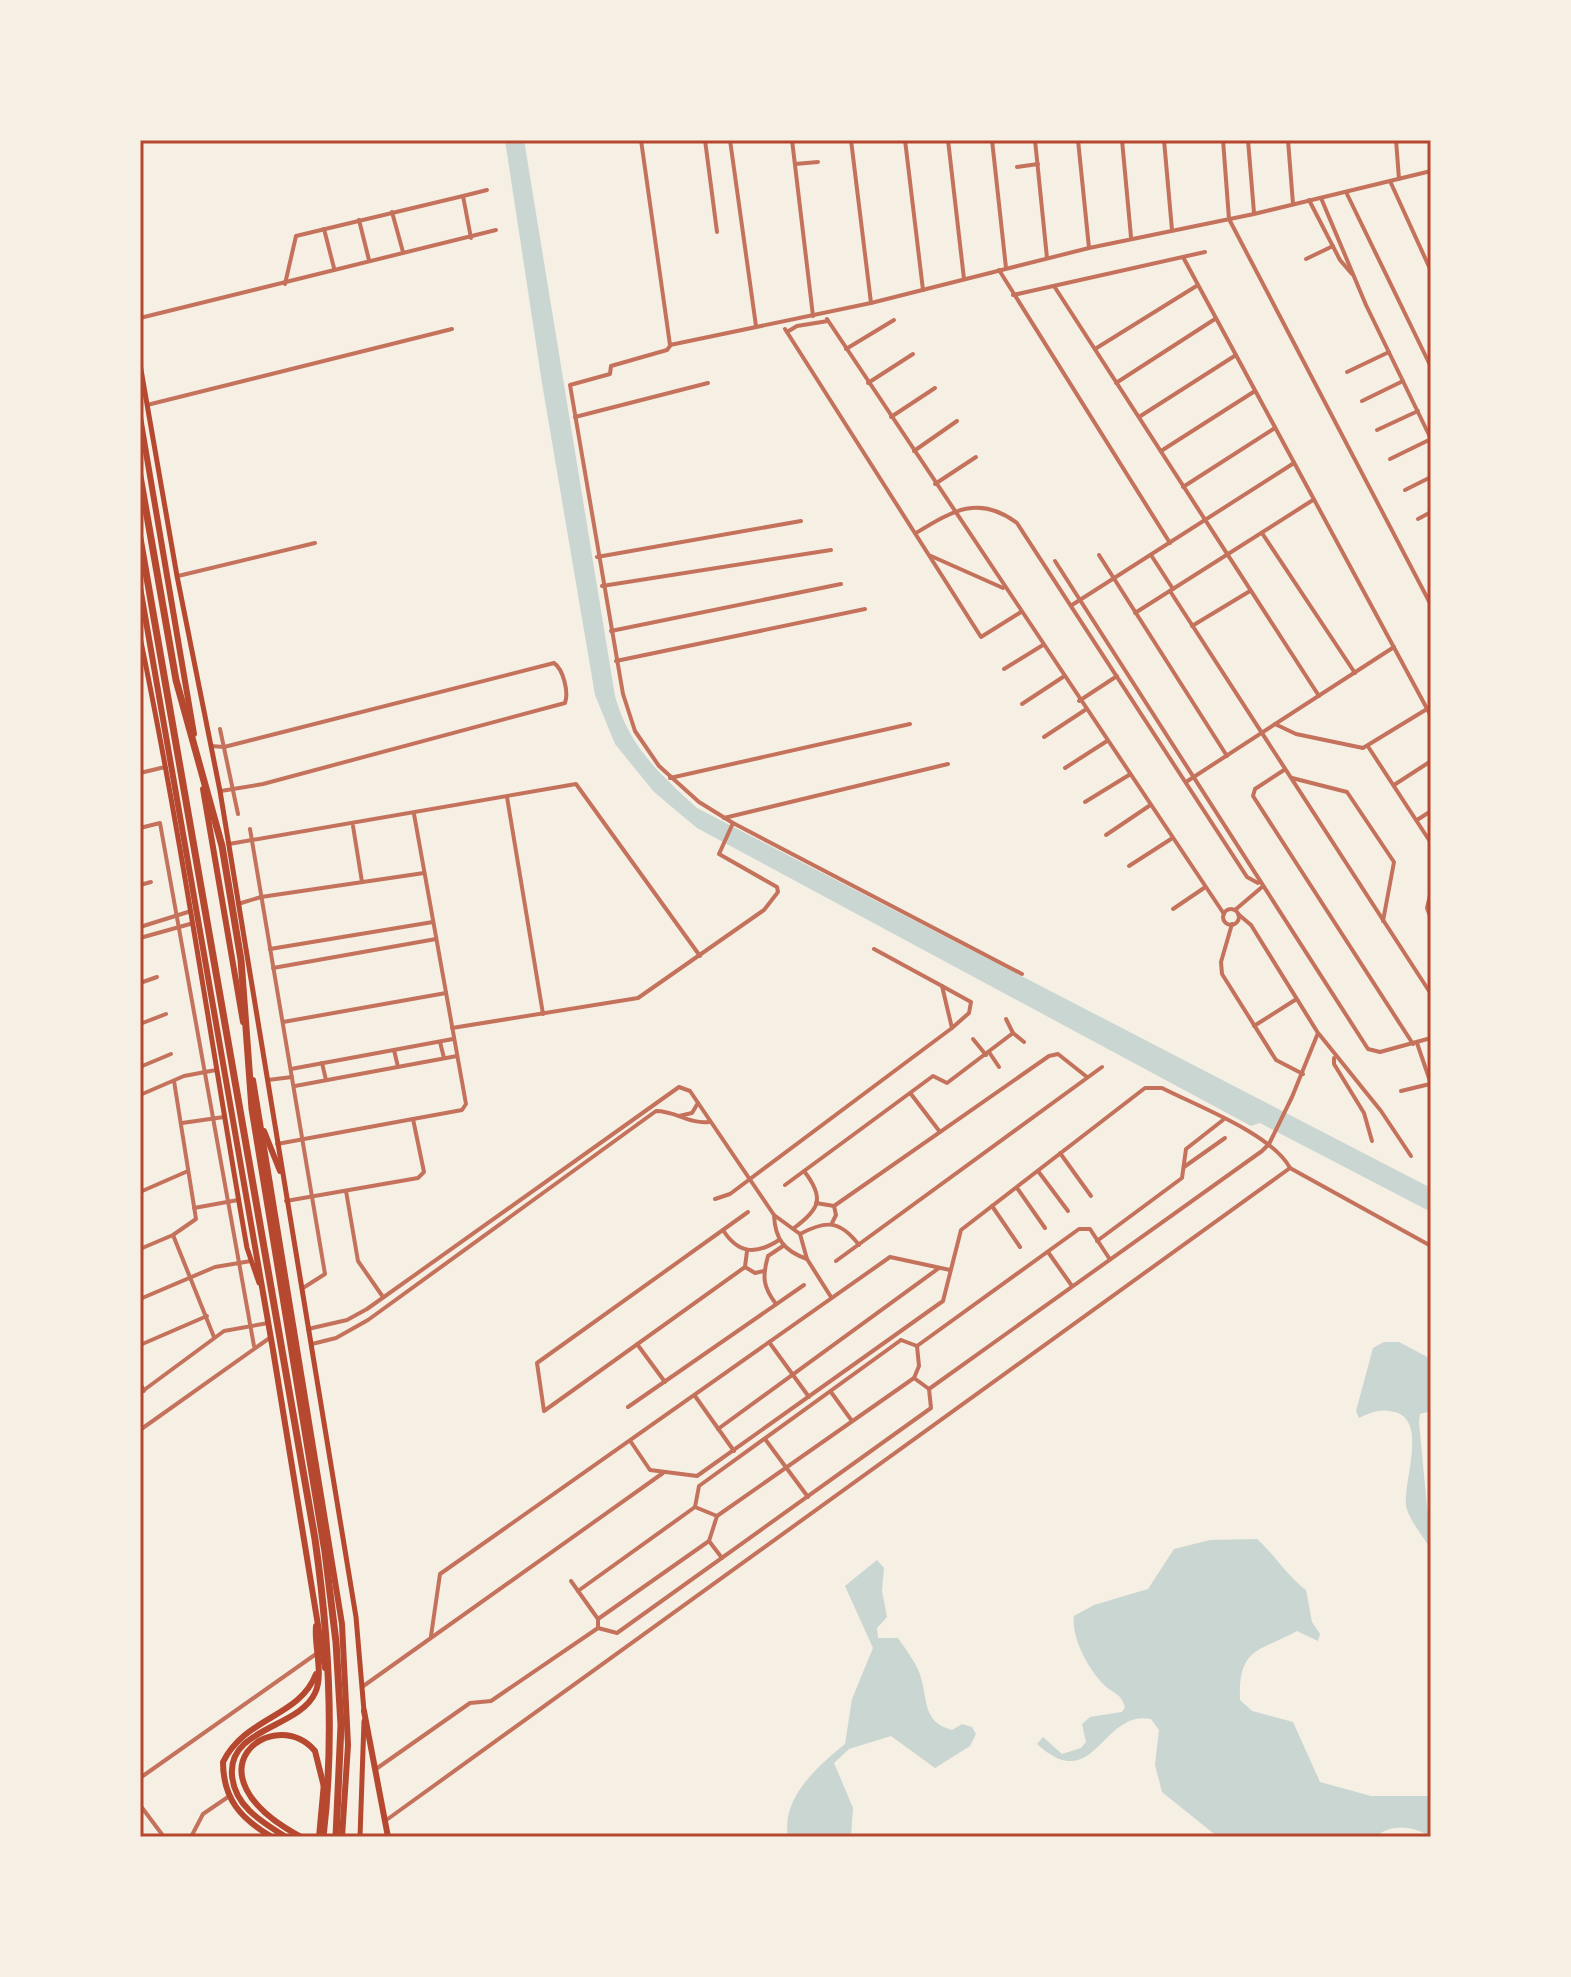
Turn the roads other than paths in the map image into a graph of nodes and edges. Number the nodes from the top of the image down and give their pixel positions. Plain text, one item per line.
1 (641, 140) edge
2 (705, 140) edge
3 (730, 140) edge
4 (792, 140) edge
5 (851, 140) edge
6 (905, 140) edge
7 (948, 140) edge
8 (992, 140) edge
9 (1035, 140) edge
10 (1078, 140) edge
11 (1122, 140) edge
12 (1164, 140) edge
13 (1223, 140) edge
14 (1248, 140) edge
15 (1288, 140) edge
16 (1396, 140) edge
17 (818, 162) dead end
18 (795, 164) junction
19 (1038, 164) junction
20 (1017, 167) dead end
21 (1431, 171) edge
22 (1399, 179) junction
23 (1390, 181) junction
24 (487, 190) dead end
25 (1346, 192) junction
26 (463, 196) junction
27 (1320, 198) junction
28 (1309, 200) junction
29 (1293, 204) junction
30 (392, 212) junction
31 (1254, 214) junction
32 (1229, 219) junction
33 (359, 220) junction
34 (324, 229) junction
35 (496, 230) dead end
36 (1172, 230) junction
37 (717, 232) dead end
38 (471, 238) junction
39 (1131, 238) junction
40 (1341, 242) junction
41 (1333, 246) junction
42 (1089, 248) junction
43 (403, 252) dead end
44 (1205, 252) dead end
45 (1183, 257) junction
46 (1047, 258) junction
47 (1306, 259) dead end
48 (369, 260) dead end
49 (334, 268) dead end
50 (1006, 268) junction
51 (999, 270) junction
52 (1431, 271) edge
53 (1354, 276) junction
54 (964, 279) junction
55 (285, 284) junction
56 (1198, 285) junction
57 (1054, 286) junction
58 (923, 290) junction
59 (1013, 295) junction
60 (871, 303) junction
61 (813, 316) junction
62 (140, 318) edge
63 (1216, 319) junction
64 (894, 320) dead end
65 (756, 326) junction
66 (452, 329) dead end
67 (670, 344) junction
68 (846, 349) junction
69 (1095, 349) junction
70 (1389, 352) junction
71 (913, 354) dead end
72 (1236, 355) junction
73 (140, 364) edge
74 (1431, 367) edge
75 (1347, 372) dead end
76 (1404, 381) junction
77 (708, 383) dead end
78 (868, 383) junction
79 (1116, 383) junction
80 (935, 388) dead end
81 (1255, 391) junction
82 (1362, 401) dead end
83 (147, 405) junction
84 (1418, 411) junction
85 (140, 417) edge
86 (575, 417) junction
87 (891, 417) junction
88 (1139, 417) junction
89 (957, 421) dead end
90 (1275, 428) junction
91 (1377, 430) dead end
92 (1431, 439) edge
93 (914, 451) junction
94 (1161, 451) junction
95 (976, 457) dead end
96 (1390, 459) dead end
97 (1294, 463) junction
98 (140, 476) edge
99 (1431, 477) edge
100 (935, 484) junction
101 (1183, 487) junction
102 (1405, 490) dead end
103 (1313, 500) junction
104 (954, 510) junction
105 (1431, 512) edge
106 (1418, 519) dead end
107 (801, 521) dead end
108 (1205, 521) junction
109 (916, 533) junction
110 (1262, 533) junction
111 (140, 538) edge
112 (315, 543) dead end
113 (1170, 543) junction
114 (831, 550) dead end
115 (928, 555) junction
116 (1099, 555) dead end
117 (1151, 555) junction
118 (1227, 555) junction
119 (597, 557) junction
120 (1055, 561) dead end
121 (177, 576) junction
122 (1113, 579) junction
123 (841, 584) dead end
124 (602, 586) junction
125 (140, 587) edge
126 (1006, 590) junction
127 (1172, 590) junction
128 (1250, 591) junction
129 (1079, 600) junction
130 (1072, 605) junction
131 (1431, 605) edge
132 (865, 609) dead end
133 (1021, 612) junction
134 (1135, 613) junction
135 (1192, 626) junction
136 (611, 631) junction
137 (140, 637) edge
138 (1043, 645) junction
139 (1394, 647) junction
140 (616, 661) junction
141 (1004, 669) dead end
142 (1355, 673) junction
143 (1118, 676) junction
144 (1063, 677) junction
145 (1319, 696) junction
146 (1079, 701) junction
147 (1022, 704) dead end
148 (1427, 709) junction
149 (1085, 710) junction
150 (1431, 716) edge
151 (910, 724) dead end
152 (1275, 724) junction
153 (220, 729) dead end
154 (1262, 732) junction
155 (1044, 737) dead end
156 (1107, 741) junction
157 (211, 746) junction
158 (224, 747) junction
159 (1369, 747) junction
160 (1227, 756) junction
161 (1431, 761) edge
162 (948, 764) dead end
163 (167, 767) junction
164 (1065, 768) dead end
165 (1285, 770) junction
166 (140, 773) edge
167 (1129, 775) junction
168 (670, 778) junction
169 (1192, 778) junction
170 (1291, 778) junction
171 (1186, 782) junction
172 (1394, 785) junction
173 (232, 789) junction
174 (220, 791) junction
175 (507, 797) junction
176 (1085, 802) dead end
177 (1149, 806) junction
178 (1431, 811) edge
179 (238, 814) dead end
180 (414, 814) junction
181 (724, 818) junction
182 (1417, 820) junction
183 (732, 824) junction
184 (353, 826) junction
185 (140, 828) edge
186 (250, 829) dead end
187 (1106, 835) dead end
188 (1171, 839) junction
189 (252, 842) junction
190 (1431, 843) edge
191 (229, 844) junction
192 (1129, 866) dead end
193 (424, 873) junction
194 (151, 882) dead end
195 (362, 882) junction
196 (140, 885) edge
197 (1260, 885) junction
198 (1204, 888) junction
199 (1431, 891) edge
200 (261, 897) junction
201 (238, 904) junction
202 (1173, 909) dead end
203 (188, 912) junction
204 (1237, 912) junction
205 (1224, 914) junction
206 (177, 916) junction
207 (1431, 919) edge
208 (1383, 921) junction
209 (433, 922) junction
210 (150, 924) junction
211 (190, 924) junction
212 (1232, 924) junction
213 (140, 927) edge
214 (179, 927) junction
215 (153, 934) junction
216 (140, 938) edge
217 (436, 939) junction
218 (270, 949) junction
219 (874, 949) dead end
220 (700, 956) junction
221 (273, 968) junction
222 (1022, 974) dead end
223 (157, 977) dead end
224 (140, 983) edge
225 (942, 986) junction
226 (446, 993) junction
227 (1431, 994) edge
228 (1296, 999) junction
229 (166, 1014) dead end
230 (543, 1014) junction
231 (1006, 1019) dead end
232 (283, 1022) junction
233 (140, 1024) edge
234 (1254, 1026) junction
235 (452, 1028) junction
236 (952, 1028) junction
237 (1013, 1033) junction
238 (1318, 1033) junction
239 (1431, 1038) edge
240 (454, 1039) junction
241 (973, 1039) dead end
242 (440, 1042) junction
243 (1024, 1042) dead end
244 (1415, 1044) junction
245 (394, 1050) junction
246 (171, 1054) dead end
247 (988, 1054) junction
248 (457, 1056) junction
249 (1334, 1057) junction
250 (444, 1058) junction
251 (322, 1063) junction
252 (140, 1067) edge
253 (398, 1067) junction
254 (999, 1067) dead end
255 (1102, 1067) dead end
256 (291, 1069) junction
257 (216, 1070) junction
258 (206, 1072) junction
259 (1303, 1074) junction
260 (292, 1077) junction
261 (1087, 1077) junction
262 (268, 1080) junction
263 (326, 1080) junction
264 (174, 1081) junction
265 (1431, 1084) edge
266 (293, 1087) junction
267 (1401, 1091) dead end
268 (911, 1094) junction
269 (140, 1095) edge
270 (698, 1103) junction
271 (259, 1116) junction
272 (679, 1116) junction
273 (224, 1117) junction
274 (214, 1118) junction
275 (413, 1119) junction
276 (1223, 1120) junction
277 (709, 1122) junction
278 (182, 1123) junction
279 (940, 1132) junction
280 (1225, 1138) dead end
281 (302, 1139) junction
282 (1372, 1141) dead end
283 (1270, 1142) junction
284 (276, 1144) junction
285 (1060, 1153) junction
286 (1411, 1156) dead end
287 (1184, 1167) junction
288 (1290, 1168) junction
289 (188, 1171) junction
290 (280, 1171) junction
291 (804, 1171) junction
292 (1038, 1171) junction
293 (751, 1178) junction
294 (785, 1185) dead end
295 (1017, 1188) junction
296 (346, 1191) junction
297 (140, 1192) edge
298 (1091, 1196) dead end
299 (312, 1197) junction
300 (715, 1199) dead end
301 (238, 1200) junction
302 (286, 1201) junction
303 (227, 1202) junction
304 (816, 1203) junction
305 (834, 1206) junction
306 (992, 1206) junction
307 (194, 1208) junction
308 (1068, 1211) dead end
309 (748, 1212) dead end
310 (774, 1215) junction
311 (832, 1223) junction
312 (794, 1228) junction
313 (1045, 1228) dead end
314 (723, 1230) junction
315 (800, 1234) junction
316 (173, 1235) junction
317 (779, 1240) junction
318 (1097, 1241) junction
319 (859, 1245) junction
320 (783, 1246) junction
321 (1431, 1246) edge
322 (1020, 1247) dead end
323 (140, 1249) edge
324 (747, 1251) junction
325 (1047, 1252) junction
326 (807, 1259) junction
327 (1110, 1259) junction
328 (251, 1261) junction
329 (836, 1261) dead end
330 (239, 1263) junction
331 (745, 1267) junction
332 (940, 1268) junction
333 (950, 1270) junction
334 (764, 1271) junction
335 (190, 1278) junction
336 (804, 1285) dead end
337 (1072, 1286) junction
338 (261, 1287) junction
339 (301, 1289) junction
340 (383, 1297) junction
341 (831, 1297) junction
342 (140, 1299) edge
343 (776, 1304) junction
344 (207, 1316) junction
345 (342, 1321) junction
346 (268, 1323) junction
347 (250, 1326) junction
348 (308, 1329) junction
349 (346, 1332) junction
350 (271, 1337) junction
351 (893, 1337) junction
352 (214, 1338) junction
353 (901, 1340) junction
354 (769, 1342) junction
355 (637, 1344) junction
356 (140, 1345) edge
357 (310, 1345) junction
358 (254, 1346) junction
359 (917, 1346) junction
360 (793, 1375) junction
361 (914, 1378) junction
362 (665, 1382) junction
363 (140, 1383) edge
364 (929, 1389) junction
365 (142, 1392) edge
366 (831, 1392) junction
367 (695, 1396) junction
368 (809, 1397) junction
369 (628, 1407) dead end
370 (852, 1421) junction
371 (718, 1429) junction
372 (140, 1430) edge
373 (765, 1439) junction
374 (631, 1442) junction
375 (734, 1451) junction
376 (787, 1467) junction
377 (664, 1472) junction
378 (808, 1497) junction
379 (695, 1507) junction
380 (717, 1516) junction
381 (709, 1541) junction
382 (723, 1559) junction
383 (571, 1581) dead end
384 (578, 1591) junction
385 (317, 1618) junction
386 (598, 1619) junction
387 (598, 1628) junction
388 (431, 1636) junction
389 (316, 1654) junction
390 (318, 1670) junction
391 (362, 1687) junction
392 (364, 1711) junction
393 (376, 1769) junction
394 (140, 1778) edge
395 (324, 1787) junction
396 (228, 1797) junction
397 (140, 1805) edge
398 (385, 1821) junction
399 (164, 1837) edge
400 (191, 1837) edge
401 (272, 1837) edge
402 (286, 1837) edge
403 (301, 1837) edge
404 (321, 1837) edge
405 (339, 1837) edge
406 (360, 1837) edge
407 (388, 1837) edge

1 - 67 street
2 - 37 street
3 - 65 street
4 - 18 street
5 - 60 street
6 - 58 street
7 - 54 street
8 - 50 street
9 - 19 street
10 - 42 street
11 - 39 street
12 - 36 street
13 - 32 street
14 - 31 street
15 - 29 street
16 - 22 street
17 - 18 street
18 - 61 street
19 - 20 street
19 - 46 street
21 - 22 street
22 - 23 street
23 - 25 street
23 - 52 street
24 - 26 street
25 - 27 street
25 - 74 street
26 - 30 street
26 - 38 street
27 - 28 street
27 - 40 street
28 - 29 street
28 - 41 street
29 - 31 street
30 - 33 street
30 - 43 street
31 - 32 street
32 - 36 street
32 - 131 street
33 - 34 street
33 - 48 street
34 - 49 street
34 - 55 street
35 - 38 street
36 - 39 street
38 - 55 street
39 - 42 street
40 - 41 street
40 - 53 street
41 - 47 street
41 - 53 street
42 - 46 street
44 - 45 street
45 - 56 street
45 - 57 street
46 - 50 street
50 - 51 street
51 - 54 street
51 - 59 street
53 - 70 street
54 - 58 street
55 - 62 street
56 - 63 street
56 - 69 street
57 - 59 street
57 - 69 street
58 - 60 street
59 - 113 street
60 - 61 street
61 - 65 street
63 - 72 street
63 - 79 street
64 - 68 street
65 - 67 street
66 - 83 street
67 - 86 street
68 - 78 street
68 - 109 street
69 - 79 street
70 - 75 street
70 - 76 street
71 - 78 street
72 - 81 street
72 - 88 street
73 - 83 main road
76 - 82 street
76 - 84 street
77 - 86 street
78 - 87 street
79 - 88 street
80 - 87 street
81 - 90 street
81 - 94 street
83 - 121 main road
84 - 91 street
84 - 92 street
85 - 271 main road
86 - 119 street
87 - 93 street
88 - 94 street
89 - 93 street
90 - 97 street
90 - 101 street
92 - 96 street
93 - 100 street
94 - 101 street
95 - 100 street
97 - 103 street
97 - 108 street
98 - 405 highway
99 - 102 street
100 - 104 street
101 - 108 street
103 - 110 street
103 - 139 street
104 - 109 street
104 - 126 street
104 - 130 street
105 - 106 street
107 - 119 street
108 - 113 street
108 - 118 street
109 - 115 street
110 - 118 street
110 - 142 street
111 - 404 highway
112 - 121 street
113 - 117 street
114 - 124 street
115 - 126 street
115 - 133 street
116 - 122 street
117 - 122 street
117 - 127 street
118 - 127 street
118 - 128 street
119 - 124 street
120 - 129 street
121 - 157 main road
122 - 129 street
122 - 134 street
123 - 136 street
124 - 136 street
125 - 338 main road
126 - 133 street
127 - 134 street
127 - 135 street
128 - 135 street
128 - 145 street
129 - 130 street
129 - 169 street
130 - 143 street
132 - 140 street
133 - 138 street
134 - 160 street
135 - 154 street
136 - 140 street
137 - 163 main road
138 - 141 street
138 - 144 street
139 - 142 street
139 - 148 street
140 - 168 street
142 - 145 street
143 - 146 street
143 - 171 street
144 - 146 street
144 - 147 street
145 - 152 street
146 - 149 street
148 - 150 street
148 - 159 street
149 - 155 street
149 - 156 street
151 - 168 street
152 - 154 street
152 - 159 street
153 - 158 street
154 - 160 street
154 - 165 street
156 - 164 street
156 - 167 street
157 - 158 street
157 - 174 main road
158 - 173 street
158 - 173 street
159 - 172 street
160 - 169 street
161 - 172 street
162 - 181 street
163 - 166 street
163 - 203 main road
165 - 170 street
165 - 244 street
167 - 176 street
167 - 177 street
168 - 181 street
169 - 171 street
169 - 197 street
170 - 208 street
170 - 208 street
171 - 197 street
172 - 182 street
173 - 174 street
173 - 179 street
174 - 191 main road
175 - 180 street
175 - 220 street
175 - 230 street
177 - 187 street
177 - 188 street
178 - 182 street
180 - 184 street
180 - 193 street
181 - 183 street
182 - 190 street
183 - 220 street
183 - 222 street
184 - 189 street
184 - 195 street
185 - 206 street
186 - 189 street
188 - 192 street
188 - 198 street
189 - 191 street
189 - 200 street
191 - 201 main road
193 - 195 street
193 - 209 street
194 - 196 street
195 - 200 street
197 - 204 street
197 - 244 street
198 - 202 street
198 - 205 street
199 - 207 street
200 - 201 street
200 - 218 street
201 - 262 main road
203 - 206 street
203 - 211 main road
204 - 205 street
204 - 212 street
204 - 228 street
205 - 212 street
206 - 210 street
206 - 214 street
208 - 227 street
209 - 217 street
209 - 218 street
210 - 213 street
210 - 215 street
211 - 214 street
211 - 257 main road
212 - 234 street
214 - 215 street
214 - 258 street
215 - 216 street
217 - 221 street
217 - 226 street
218 - 221 street
219 - 225 street
220 - 230 street
221 - 232 street
223 - 224 street
225 - 236 street
225 - 236 street
226 - 232 street
226 - 235 street
228 - 234 street
228 - 238 street
229 - 233 street
230 - 235 street
231 - 237 street
232 - 256 street
234 - 259 street
235 - 240 street
236 - 293 street
237 - 243 street
237 - 247 street
238 - 249 street
238 - 259 street
239 - 244 street
240 - 242 street
240 - 248 street
241 - 247 street
242 - 245 street
242 - 250 street
244 - 265 street
245 - 251 street
245 - 253 street
246 - 252 street
247 - 254 street
247 - 268 street
248 - 250 street
248 - 275 street
249 - 282 street
249 - 286 street
250 - 253 street
251 - 256 street
251 - 263 street
253 - 263 street
255 - 261 street
256 - 260 street
257 - 258 street
257 - 273 main road
258 - 264 street
258 - 274 street
259 - 283 street
260 - 262 street
260 - 266 street
261 - 279 street
261 - 319 street
262 - 284 main road
263 - 266 street
264 - 269 street
264 - 278 street
265 - 267 street
266 - 281 street
268 - 279 street
268 - 291 street
270 - 272 street
270 - 277 street
270 - 340 street
271 - 290 main road
271 - 405 main road
272 - 277 street
272 - 349 street
273 - 274 street
273 - 301 main road
274 - 278 street
274 - 303 street
275 - 281 street
275 - 296 street
276 - 283 street
276 - 285 street
276 - 287 street
277 - 293 street
278 - 289 street
279 - 305 street
280 - 287 street
281 - 284 street
281 - 299 street
283 - 288 street
283 - 327 street
284 - 290 main road
285 - 292 street
285 - 298 street
287 - 318 street
288 - 321 street
288 - 398 street
289 - 297 street
289 - 307 street
290 - 302 main road
291 - 294 street
291 - 304 street
292 - 295 street
292 - 308 street
293 - 300 street
293 - 310 street
295 - 306 street
295 - 313 street
296 - 299 street
296 - 340 street
299 - 302 street
299 - 339 street
301 - 303 street
301 - 328 main road
302 - 339 main road
303 - 307 street
303 - 330 street
304 - 305 street
304 - 312 street
305 - 311 street
306 - 322 street
306 - 333 street
307 - 316 street
309 - 314 street
310 - 312 street
310 - 317 street
311 - 315 street
311 - 319 street
312 - 315 street
314 - 324 street
314 - 355 street
315 - 326 street
316 - 323 street
316 - 335 street
317 - 320 street
317 - 324 street
318 - 325 street
318 - 327 street
319 - 329 street
320 - 326 street
320 - 334 street
324 - 331 street
325 - 337 street
325 - 359 street
326 - 341 street
327 - 337 street
328 - 330 street
328 - 338 main road
330 - 335 street
330 - 347 street
331 - 334 street
331 - 355 street
332 - 333 street
332 - 341 street
332 - 360 street
333 - 351 street
334 - 343 street
335 - 342 street
335 - 344 street
336 - 343 street
337 - 364 street
338 - 346 main road
339 - 348 main road
340 - 345 street
341 - 354 street
343 - 362 street
344 - 352 street
344 - 356 street
345 - 348 street
345 - 349 street
346 - 347 street
346 - 350 main road
347 - 352 street
347 - 358 street
348 - 357 main road
349 - 357 street
350 - 358 street
350 - 385 main road
351 - 353 street
351 - 368 street
352 - 365 street
353 - 359 street
353 - 366 street
354 - 360 street
354 - 367 street
355 - 362 street
357 - 391 main road
358 - 372 street
359 - 361 street
360 - 368 street
360 - 371 street
361 - 364 street
361 - 370 street
362 - 369 street
363 - 365 street
364 - 378 street
366 - 370 street
366 - 373 street
367 - 371 street
367 - 374 street
368 - 375 street
370 - 376 street
371 - 375 street
373 - 376 street
373 - 379 street
374 - 377 street
374 - 388 street
375 - 377 street
376 - 378 street
376 - 380 street
377 - 388 street
378 - 382 street
379 - 380 street
379 - 384 street
380 - 381 street
381 - 382 street
381 - 386 street
382 - 387 street
383 - 384 street
384 - 386 street
385 - 389 main road
385 - 395 main road
386 - 387 street
387 - 393 street
388 - 391 street
389 - 390 main road
389 - 394 street
390 - 396 main road
390 - 402 main road
391 - 392 main road
392 - 393 main road
392 - 406 main road
393 - 398 main road
395 - 403 main road
395 - 404 main road
396 - 400 street
396 - 401 main road
397 - 399 street
398 - 407 main road

